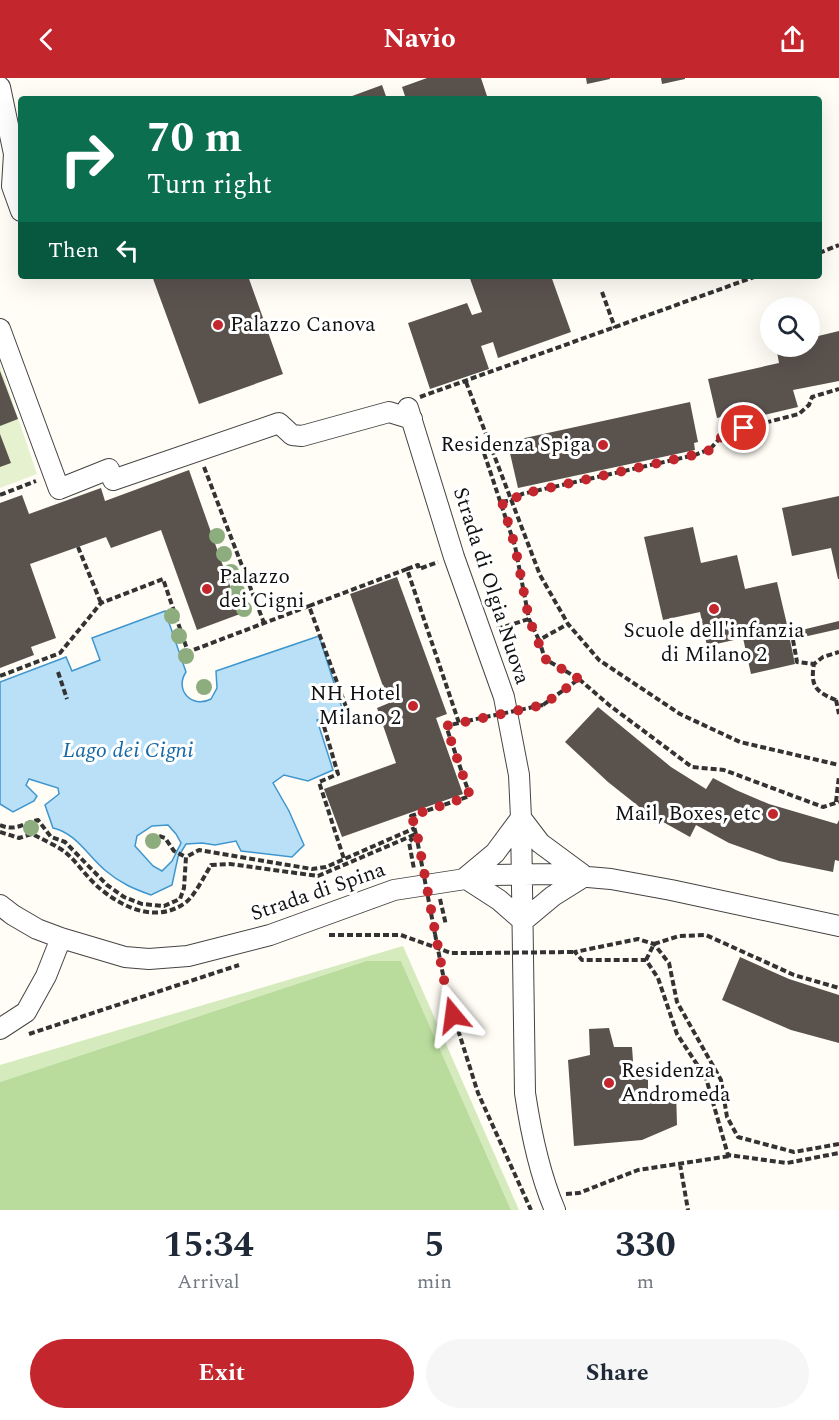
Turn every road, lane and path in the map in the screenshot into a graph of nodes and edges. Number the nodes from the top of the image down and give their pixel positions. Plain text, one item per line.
1 (0, 87) edge
2 (12, 161) edge
3 (18, 203) edge
4 (839, 245) edge
5 (822, 252) edge
6 (749, 279) edge
7 (602, 292) dead end
8 (615, 328) junction
9 (0, 329) edge
10 (839, 389) edge
11 (491, 448) junction
12 (197, 450) junction
13 (54, 475) junction
14 (0, 495) edge
15 (512, 500) junction
16 (502, 502) junction
17 (78, 547) dead end
18 (434, 564) dead end
19 (408, 569) junction
20 (101, 603) junction
21 (309, 606) junction
22 (529, 619) junction
23 (264, 623) junction
24 (568, 624) junction
25 (510, 626) dead end
26 (539, 640) junction
27 (793, 640) dead end
28 (839, 652) edge
29 (814, 664) junction
30 (58, 672) dead end
31 (0, 676) edge
32 (579, 679) junction
33 (67, 699) dead end
34 (837, 699) edge
35 (839, 714) edge
36 (459, 723) junction
37 (839, 765) edge
38 (839, 777) edge
39 (837, 802) edge
40 (521, 818) junction
41 (0, 825) edge
42 (416, 828) junction
43 (0, 832) edge
44 (416, 834) junction
45 (159, 836) dead end
46 (186, 857) junction
47 (344, 859) junction
48 (522, 874) junction
49 (585, 876) junction
50 (465, 878) junction
51 (418, 886) junction
52 (0, 905) edge
53 (522, 921) junction
54 (839, 926) edge
55 (327, 935) dead end
56 (61, 938) junction
57 (654, 944) junction
58 (437, 947) junction
59 (575, 952) junction
60 (646, 960) junction
61 (241, 964) dead end
62 (839, 988) edge
63 (0, 1029) edge
64 (22, 1036) dead end
65 (839, 1144) edge
66 (839, 1153) edge
67 (734, 1156) junction
68 (680, 1164) junction
69 (579, 1193) dead end
70 (531, 1210) edge
71 (555, 1210) edge
72 (688, 1210) edge

1 - 2 street
2 - 3 street
4 - 5 path
6 - 8 path
7 - 8 path
8 - 11 path
9 - 13 street
10 - 15 path
11 - 15 path
11 - 16 path
12 - 13 street
12 - 23 path
12 - 40 street, Strada di Olgia Nuova
13 - 14 path
15 - 16 path
15 - 24 path
16 - 22 path
17 - 20 path
18 - 19 path
19 - 21 path
19 - 36 path
20 - 23 path
20 - 31 path
21 - 23 path
21 - 47 path
22 - 25 path
22 - 26 path
24 - 26 path
24 - 37 path
26 - 32 path
27 - 29 path
28 - 29 path
29 - 34 path
30 - 33 path
32 - 36 path, bridge
32 - 39 path
34 - 35 path
36 - 42 path
38 - 39 path
40 - 48 street, Strada di Olgia Nuova
40 - 49 street
40 - 50 street
41 - 46 path
42 - 44 path
42 - 47 path
43 - 44 path
44 - 51 path
44 - 58 path, bridge
45 - 46 path
46 - 47 path
48 - 49 street, Strada di Spina
48 - 50 street, Strada di Spina
48 - 53 street, Strada di Olgia Nuova
49 - 53 street
49 - 54 street, Strada di Spina
50 - 51 street, Strada di Spina
50 - 53 street
51 - 56 street, Strada di Spina
52 - 56 street, Strada di Spina
53 - 71 street, Strada di Olgia Nuova
55 - 58 path
56 - 63 street
57 - 59 path
57 - 60 path
57 - 62 path
57 - 65 path
58 - 59 path, bridge
58 - 70 path
59 - 60 path
60 - 67 path
61 - 64 path
66 - 67 path
67 - 68 path
68 - 69 path
68 - 72 path

